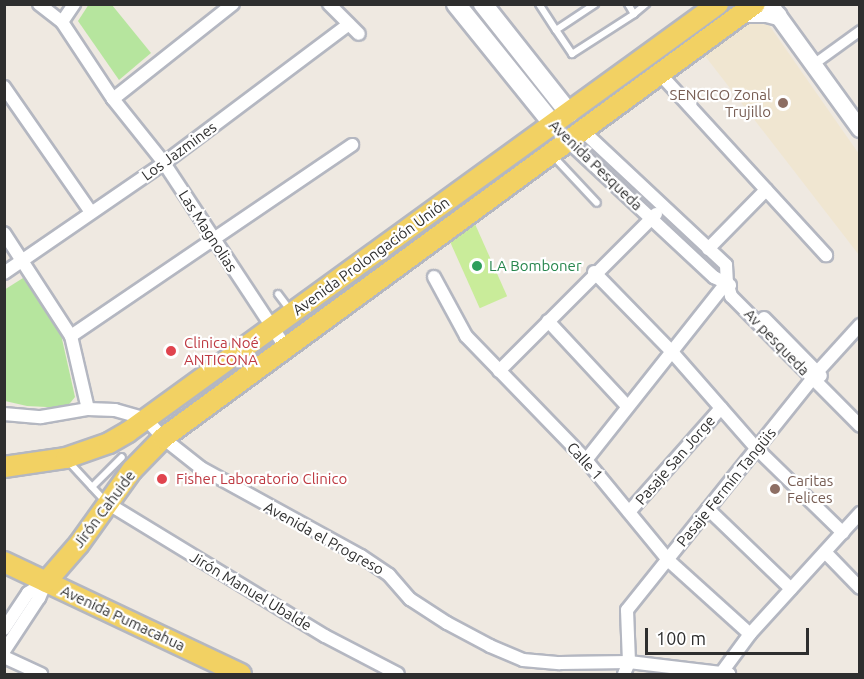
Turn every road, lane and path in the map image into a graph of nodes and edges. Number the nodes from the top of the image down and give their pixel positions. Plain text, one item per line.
1 (39, 4) edge
2 (74, 4) edge
3 (233, 4) edge
4 (328, 4) edge
5 (456, 4) edge
6 (483, 4) edge
7 (595, 4) edge
8 (628, 4) edge
9 (646, 4) edge
10 (718, 4) edge
11 (543, 6) edge
12 (750, 9) edge
13 (774, 10) edge
14 (634, 14) junction
15 (497, 21) junction
16 (62, 22) junction
17 (349, 24) junction
18 (556, 30) junction
19 (860, 30) edge
20 (480, 33) junction
21 (359, 34) dead end
22 (813, 64) junction
23 (660, 74) junction
24 (4, 87) edge
25 (113, 99) junction
26 (561, 119) junction
27 (860, 129) edge
28 (575, 136) junction
29 (352, 145) dead end
30 (551, 154) junction
31 (165, 163) junction
32 (766, 189) junction
33 (597, 203) dead end
34 (663, 207) junction
35 (91, 212) junction
36 (651, 218) junction
37 (410, 228) junction
38 (4, 233) edge
39 (214, 239) junction
40 (424, 247) junction
41 (708, 249) junction
42 (826, 255) dead end
43 (23, 260) junction
44 (594, 272) junction
45 (4, 273) edge
46 (434, 277) dead end
47 (727, 282) junction
48 (278, 294) dead end
49 (292, 313) junction
50 (548, 321) junction
51 (860, 325) edge
52 (272, 328) junction
53 (71, 336) junction
54 (286, 348) junction
55 (672, 352) junction
56 (499, 371) junction
57 (816, 375) junction
58 (628, 407) junction
59 (721, 408) junction
60 (88, 409) junction
61 (4, 414) edge
62 (146, 419) junction
63 (860, 426) edge
64 (163, 438) junction
65 (757, 449) junction
66 (121, 457) junction
67 (66, 458) junction
68 (586, 460) junction
69 (4, 468) edge
70 (92, 487) junction
71 (107, 503) junction
72 (708, 509) junction
73 (629, 512) junction
74 (860, 513) edge
75 (843, 533) junction
76 (825, 552) junction
77 (668, 560) junction
78 (4, 562) edge
79 (46, 582) junction
80 (860, 588) edge
81 (791, 589) junction
82 (4, 629) edge
83 (750, 634) junction
84 (5, 651) edge
85 (629, 662) junction
86 (381, 671) edge
87 (725, 673) edge
88 (239, 674) edge
89 (40, 675) edge
90 (398, 675) edge
91 (624, 675) edge

1 - 16 street, Las Magnolias
2 - 16 street
3 - 25 street
4 - 17 street
5 - 20 main road, Avenida Pesqueda
6 - 15 main road, Avenida Pesqueda
7 - 18 lane
8 - 14 lane
9 - 14 lane
10 - 26 main road, Avenida Prolongación Unión
11 - 18 lane
12 - 13 main road
12 - 23 main road, Avenida Prolongación Unión
13 - 22 street
14 - 18 lane
15 - 20 street
15 - 26 main road, Avenida Pesqueda
16 - 25 street, Las Magnolias
17 - 21 street
17 - 31 street, Los Jazmines
19 - 22 street
20 - 26 main road, Avenida Pesqueda
22 - 27 street
23 - 28 main road, Avenida Prolongación Unión
23 - 32 street
24 - 35 street
25 - 31 street, Las Magnolias
26 - 28 street, Avenida Pesqueda
26 - 37 main road, Avenida Prolongación Unión
28 - 30 main road, Avenida Prolongación Unión
28 - 34 street, Avenida Pesqueda
28 - 36 street, Avenida Pesqueda
29 - 39 street
30 - 33 lane
30 - 40 main road, Avenida Prolongación Unión
31 - 35 street, Los Jazmines
31 - 39 street, Las Magnolias
32 - 41 street
32 - 42 street
34 - 36 street
34 - 41 street, Avenida Pesqueda
35 - 43 street, Los Jazmines
36 - 44 street
36 - 47 street, Avenida Pesqueda
37 - 40 main road
37 - 49 main road, Avenida Prolongación Unión
38 - 43 street
39 - 52 street, Las Magnolias
39 - 53 street
40 - 54 main road, Avenida Prolongación Unión
41 - 47 street, Avenida Pesqueda
43 - 45 street, Los Jazmines
43 - 53 street
44 - 50 street
44 - 55 street
46 - 56 street, Calle 1
47 - 55 street
47 - 57 street, Avenida Pesqueda
48 - 49 lane
49 - 52 main road, Avenida Prolongación Unión
50 - 56 street
50 - 58 street
51 - 57 street, Pasaje Fermín Tangüis
52 - 54 street, Las Magnolias
52 - 62 main road, Avenida Prolongación Unión
53 - 60 street
54 - 64 main road, Avenida Prolongación Unión
55 - 58 street
55 - 59 street
56 - 68 street, Calle 1
57 - 63 street, Av pesqueda
57 - 65 street, Pasaje Fermín Tangüis
58 - 68 street
59 - 65 street
59 - 73 street, Pasaje San Jorge
60 - 61 street
60 - 62 street
62 - 64 street, Avenida el Progreso
62 - 66 main road, Avenida Prolongación Unión
64 - 66 main road, Jirón Cahuide
64 - 85 street, Avenida el Progreso
65 - 72 street, Pasaje Fermín Tangüis
65 - 75 street
66 - 67 main road, Avenida Prolongación Unión
66 - 70 lane
66 - 71 main road, Jirón Cahuide
67 - 69 main road, Avenida Prolongación Unión
67 - 70 lane
68 - 73 street, Calle 1
70 - 71 lane
71 - 79 main road, Jirón Cahuide
71 - 86 street, Jirón Manuel Ubalde
72 - 77 street, Pasaje Fermín Tangüis
72 - 81 street
73 - 77 street, Calle 1
74 - 75 street
75 - 76 street
76 - 80 street
76 - 81 street
77 - 83 street, Calle 1
77 - 85 street, Pasaje Fermín Tangüis
78 - 79 main road, Avenida Pumacahua
79 - 82 street, Jirón Cahuide
79 - 84 street, Jirón Cahuide
79 - 88 main road, Avenida Pumacahua
81 - 83 street
83 - 87 street
84 - 89 street
85 - 87 street, Avenida el Progreso
85 - 91 street
86 - 90 street, Jirón Manuel Ubalde

